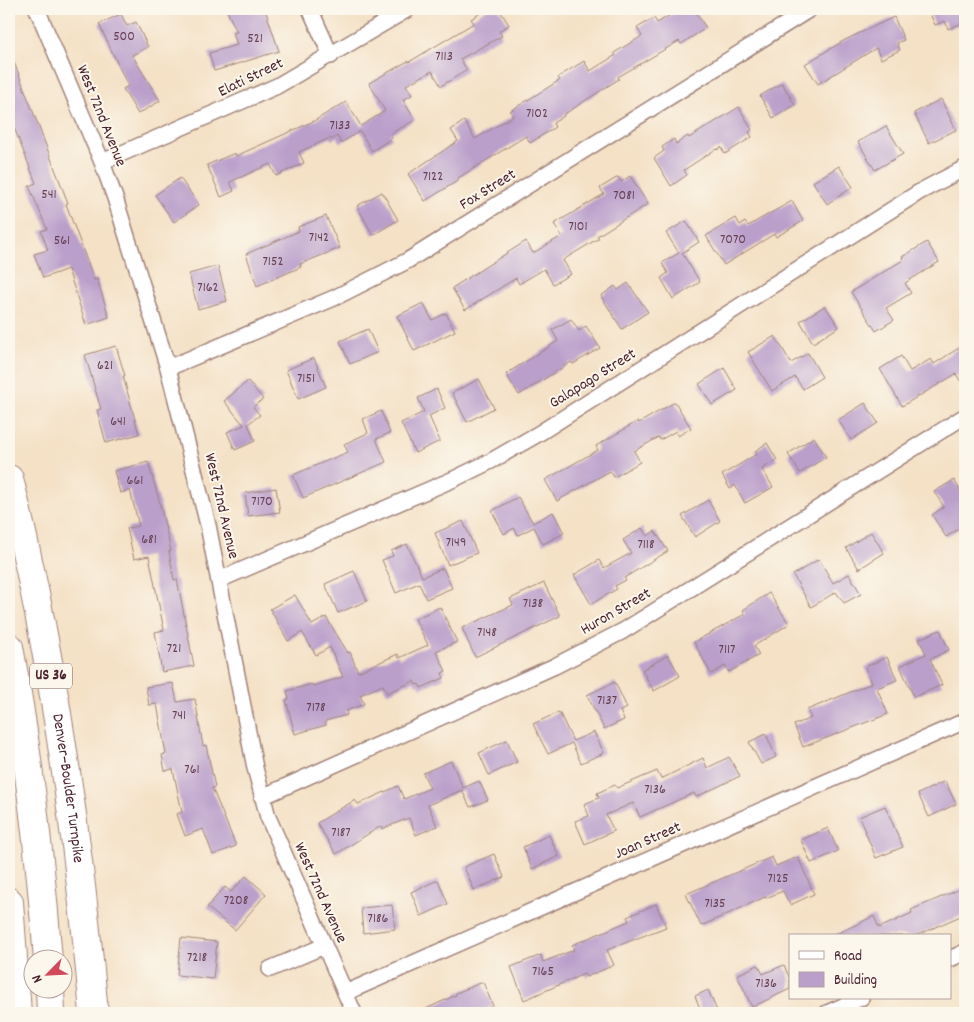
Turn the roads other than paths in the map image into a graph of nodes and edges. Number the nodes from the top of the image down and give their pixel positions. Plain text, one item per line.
1 (37, 9) edge
2 (310, 9) edge
3 (408, 9) edge
4 (810, 9) edge
5 (331, 56) junction
6 (102, 162) junction
7 (965, 168) edge
8 (168, 368) junction
9 (965, 416) edge
10 (9, 478) edge
11 (219, 580) junction
12 (9, 647) edge
13 (965, 721) edge
14 (262, 797) junction
15 (9, 902) edge
16 (324, 946) junction
17 (47, 950) edge
18 (965, 952) edge
19 (952, 958) edge
20 (270, 969) dead end
21 (346, 994) junction
22 (50, 1000) edge
23 (856, 1000) edge
24 (17, 1013) edge
25 (51, 1013) edge
26 (94, 1013) edge
27 (354, 1013) edge
28 (827, 1013) edge

1 - 6 street, West 72nd Avenue
2 - 5 street
3 - 5 street, Elati Street
4 - 8 street, Fox Street
5 - 6 street, Elati Street
6 - 8 street, West 72nd Avenue
7 - 11 street, Galapago Street
8 - 11 street, West 72nd Avenue
9 - 14 street, Huron Street
10 - 26 highway, Denver–Boulder Turnpike / US 36
11 - 14 street, West 72nd Avenue
12 - 17 highway
13 - 21 street, Joan Street
14 - 16 street, West 72nd Avenue
15 - 24 highway
16 - 20 street
16 - 21 street, West 72nd Avenue
18 - 19 street
21 - 27 street, West 72nd Avenue
22 - 25 highway
23 - 28 street

